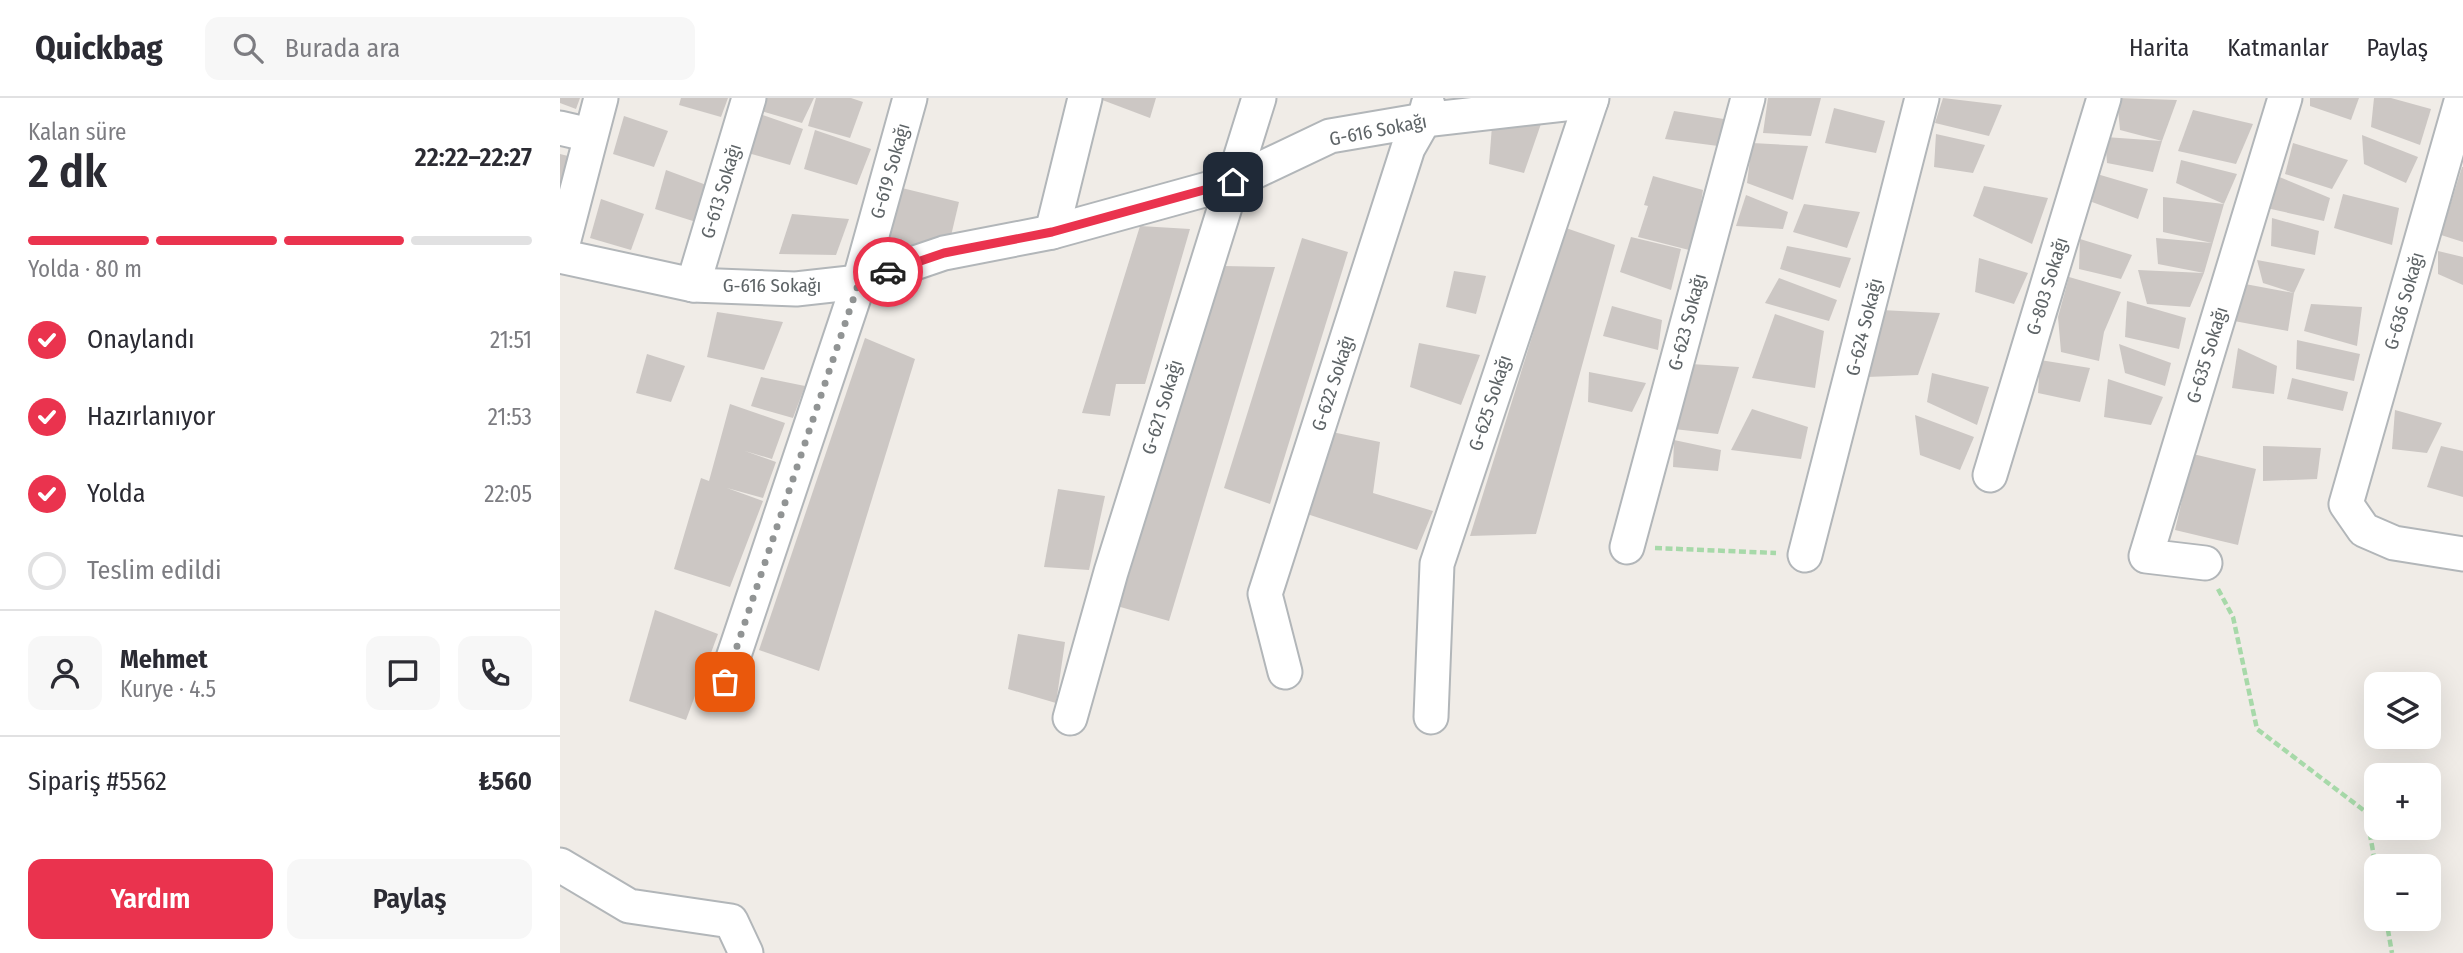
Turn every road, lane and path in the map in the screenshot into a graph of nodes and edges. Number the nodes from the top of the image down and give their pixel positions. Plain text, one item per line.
1 (601, 98) edge
2 (750, 98) edge
3 (910, 98) edge
4 (1086, 98) edge
5 (1259, 98) edge
6 (1748, 98) edge
7 (1922, 98) edge
8 (2104, 98) edge
9 (2285, 98) edge
10 (2462, 98) edge
11 (1592, 99) edge
12 (1427, 109) edge
13 (575, 132) edge
14 (1233, 182) junction
15 (1052, 232) junction
16 (560, 255) edge
17 (859, 282) junction
18 (693, 285) junction
19 (1990, 475) dead end
20 (1627, 547) joint
21 (2463, 554) edge
22 (1805, 555) joint
23 (2205, 563) joint
24 (1285, 672) dead end
25 (725, 682) dead end
26 (1431, 717) dead end
27 (1070, 718) dead end
28 (2373, 854) edge
29 (560, 865) edge
30 (2388, 931) edge
31 (747, 953) edge
32 (2392, 953) edge

1 - 13 street
2 - 18 street, G-613 Sokağı
3 - 17 street, G-619 Sokağı
4 - 15 street
5 - 14 street, G-621 Sokağı
6 - 20 street, G-623 Sokağı
7 - 22 street, G-624 Sokağı
8 - 19 street, G-803 Sokağı
9 - 23 street, G-635 Sokağı
10 - 21 street, G-636 Sokağı
11 - 12 street, G-616 Sokağı
11 - 26 street, G-625 Sokağı
12 - 14 street, G-616 Sokağı
12 - 24 street, G-622 Sokağı
13 - 16 street
14 - 15 street, G-616 Sokağı
14 - 27 street, G-621 Sokağı
15 - 17 street, G-616 Sokağı
16 - 18 street, G-616 Sokağı
17 - 18 street, G-616 Sokağı
17 - 25 street, G-619 Sokağı
20 - 22 path
23 - 28 path
29 - 31 street
30 - 32 path

